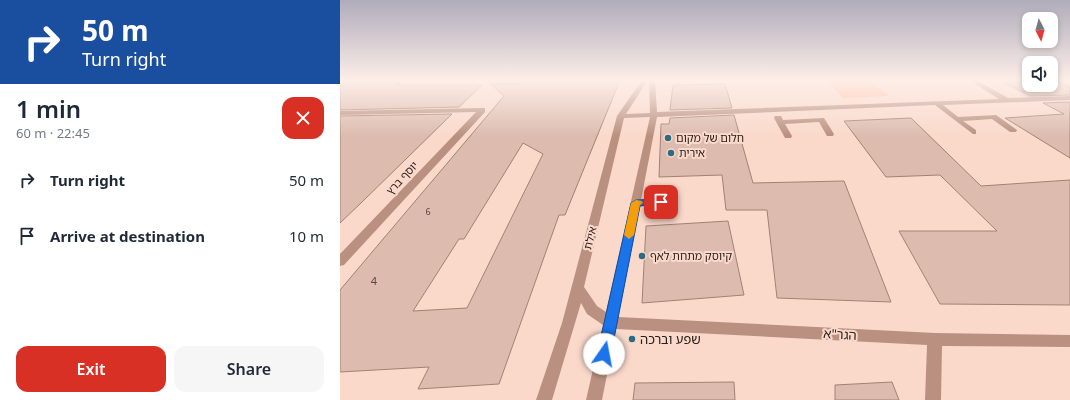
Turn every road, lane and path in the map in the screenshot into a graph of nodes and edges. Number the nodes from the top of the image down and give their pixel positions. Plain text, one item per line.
1 (633, 99) edge
2 (653, 99) edge
3 (1003, 99) edge
4 (1056, 99) edge
5 (1007, 101) junction
6 (937, 104) junction
7 (774, 110) junction
8 (340, 112) edge
9 (622, 116) junction
10 (654, 116) junction
11 (956, 119) junction
12 (781, 122) junction
13 (1013, 130) dead end
14 (973, 132) dead end
15 (830, 134) dead end
16 (788, 136) dead end
17 (661, 202) dead end
18 (636, 203) junction
19 (340, 262) edge
20 (578, 288) junction
21 (611, 323) junction
22 (935, 339) junction
23 (1070, 341) edge
24 (544, 400) edge
25 (594, 400) edge
26 (934, 400) edge

1 - 9 street, אילת
2 - 10 street
3 - 5 street
4 - 5 street
5 - 6 street
6 - 7 street
6 - 11 street
7 - 10 street
7 - 12 street
8 - 19 street, יוסף ברץ
9 - 10 street
9 - 20 street, אילת
10 - 18 street
11 - 13 street
11 - 14 street
12 - 15 street
12 - 16 street
17 - 18 street
18 - 21 street
20 - 21 street
20 - 24 street, אילת
21 - 22 street, הגר"א
21 - 25 street
22 - 23 street, הגר"א
22 - 26 street

